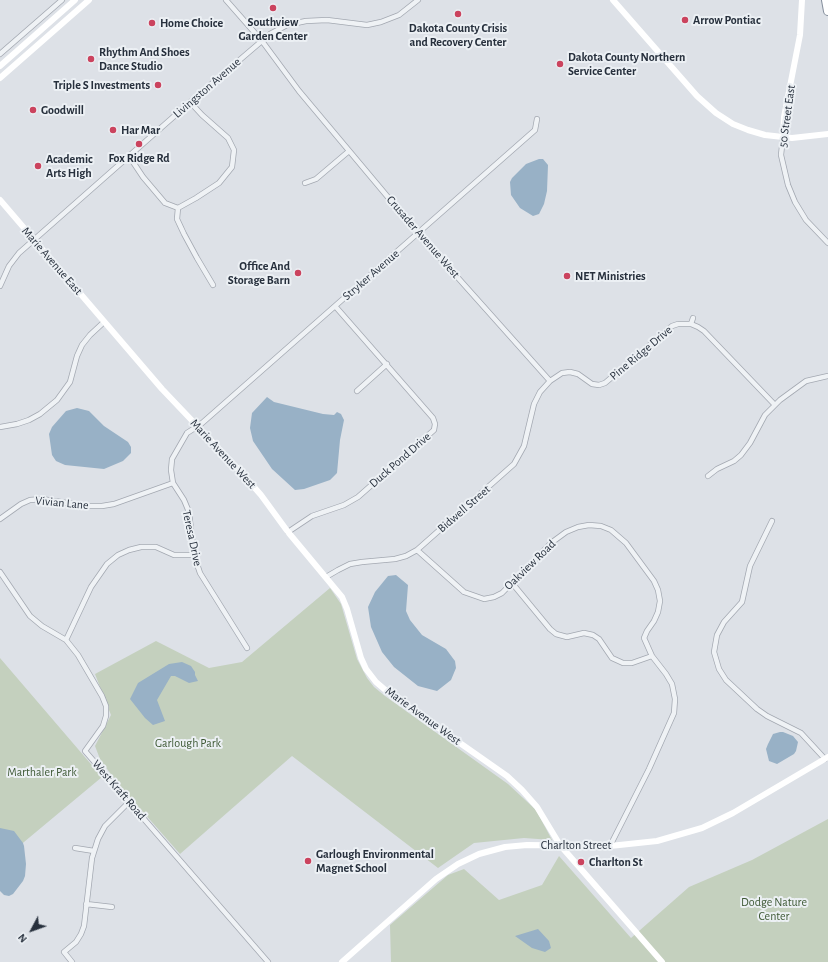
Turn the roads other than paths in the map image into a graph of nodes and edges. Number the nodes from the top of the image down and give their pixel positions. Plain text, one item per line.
1 (62, 0) edge
2 (75, 0) edge
3 (89, 0) edge
4 (226, 0) edge
5 (418, 0) edge
6 (613, 0) edge
7 (802, 0) edge
8 (826, 0) edge
9 (828, 11) edge
10 (262, 41) junction
11 (25, 44) junction
12 (0, 54) edge
13 (25, 56) junction
14 (0, 66) edge
15 (0, 78) edge
16 (190, 102) junction
17 (537, 119) dead end
18 (828, 134) edge
19 (783, 137) junction
20 (349, 151) junction
21 (129, 156) junction
22 (305, 183) dead end
23 (0, 200) edge
24 (178, 208) junction
25 (418, 233) junction
26 (34, 240) junction
27 (828, 243) edge
28 (213, 285) dead end
29 (0, 286) edge
30 (335, 306) junction
31 (693, 318) dead end
32 (104, 322) junction
33 (691, 324) junction
34 (387, 364) junction
35 (828, 376) edge
36 (550, 381) junction
37 (356, 391) dead end
38 (774, 404) junction
39 (0, 427) edge
40 (198, 427) junction
41 (708, 476) dead end
42 (173, 483) junction
43 (0, 519) edge
44 (772, 521) dead end
45 (288, 532) junction
46 (417, 550) junction
47 (194, 555) junction
48 (0, 572) edge
49 (326, 577) junction
50 (512, 583) junction
51 (66, 640) junction
52 (247, 648) dead end
53 (652, 656) junction
54 (827, 758) edge
55 (129, 802) junction
56 (560, 845) junction
57 (610, 846) junction
58 (75, 848) dead end
59 (94, 851) junction
60 (86, 904) junction
61 (112, 907) dead end
62 (72, 962) edge
63 (268, 962) edge
64 (342, 962) edge
65 (662, 962) edge

1 - 12 street
2 - 11 street
3 - 13 street
4 - 10 street, Crusader Avenue West
5 - 10 street, Livingston Avenue
6 - 19 street
7 - 19 street, 50 Street East
8 - 9 highway
10 - 16 street, Livingston Avenue
10 - 20 street, Crusader Avenue West
11 - 13 street
11 - 14 street
13 - 15 street
16 - 21 street, Livingston Avenue
16 - 24 street
17 - 25 street, Stryker Avenue
18 - 19 street
19 - 27 street, 50 Street East
20 - 22 street
20 - 25 street, Crusader Avenue West
21 - 24 street
21 - 26 street, Livingston Avenue
23 - 26 street, Marie Avenue East
24 - 28 street
25 - 30 street, Stryker Avenue
25 - 36 street, Crusader Avenue West
26 - 29 street, Livingston Avenue
26 - 32 street, Marie Avenue East
30 - 34 street, Duck Pond Drive
30 - 40 street, Stryker Avenue
31 - 33 street
32 - 39 street
32 - 40 street, Marie Avenue West
33 - 36 street, Pine Ridge Drive
33 - 38 street
34 - 37 street
34 - 45 street, Duck Pond Drive
35 - 38 street
36 - 46 street, Bidwell Street
38 - 41 street
40 - 42 street, Teresa Drive
40 - 45 street, Marie Avenue West
42 - 43 street, Vivian Lane
42 - 47 street, Teresa Drive
44 - 54 street
45 - 49 street, Marie Avenue West
46 - 49 street, Bidwell Street
46 - 50 street, Oakview Road
47 - 51 street
47 - 52 street, Teresa Drive
48 - 51 street, West Kraft Road
49 - 56 street, Marie Avenue West
50 - 53 street
50 - 53 street, Oakview Road
51 - 55 street, West Kraft Road
53 - 57 street, Oakview Road
54 - 57 street, Charlton Street
55 - 59 street
55 - 63 street, West Kraft Road
56 - 57 street, Charlton Street
56 - 64 street, Charlton Street
56 - 65 street, Marie Avenue West
58 - 59 street
59 - 60 street
60 - 61 street
60 - 62 street

